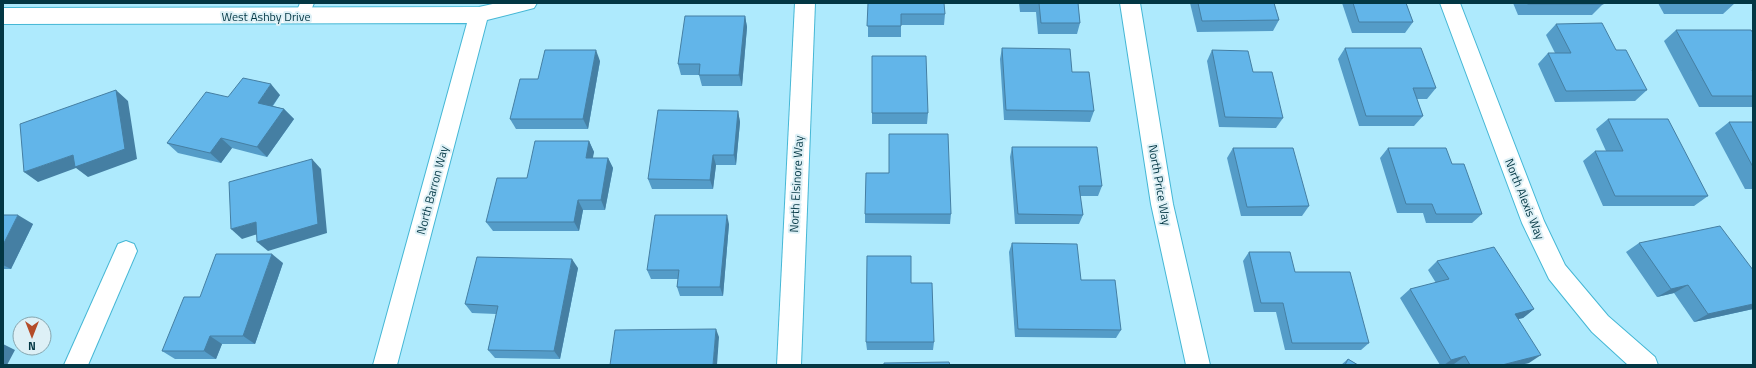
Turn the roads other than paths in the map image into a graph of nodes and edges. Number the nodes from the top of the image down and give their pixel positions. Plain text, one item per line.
1 (527, 3) edge
2 (805, 3) edge
3 (1130, 3) edge
4 (1450, 3) edge
5 (305, 10) edge
6 (479, 15) junction
7 (3, 16) edge
8 (126, 251) dead end
9 (76, 365) edge
10 (385, 365) edge
11 (789, 365) edge
12 (1198, 365) edge
13 (1646, 365) edge

1 - 6 street, West Ashby Drive
2 - 11 street, North Elsinore Way
3 - 12 street, North Price Way
4 - 13 street, North Alexis Way
5 - 6 street, West Ashby Drive
5 - 7 street, West Ashby Drive
6 - 10 street, North Barron Way
8 - 9 street

